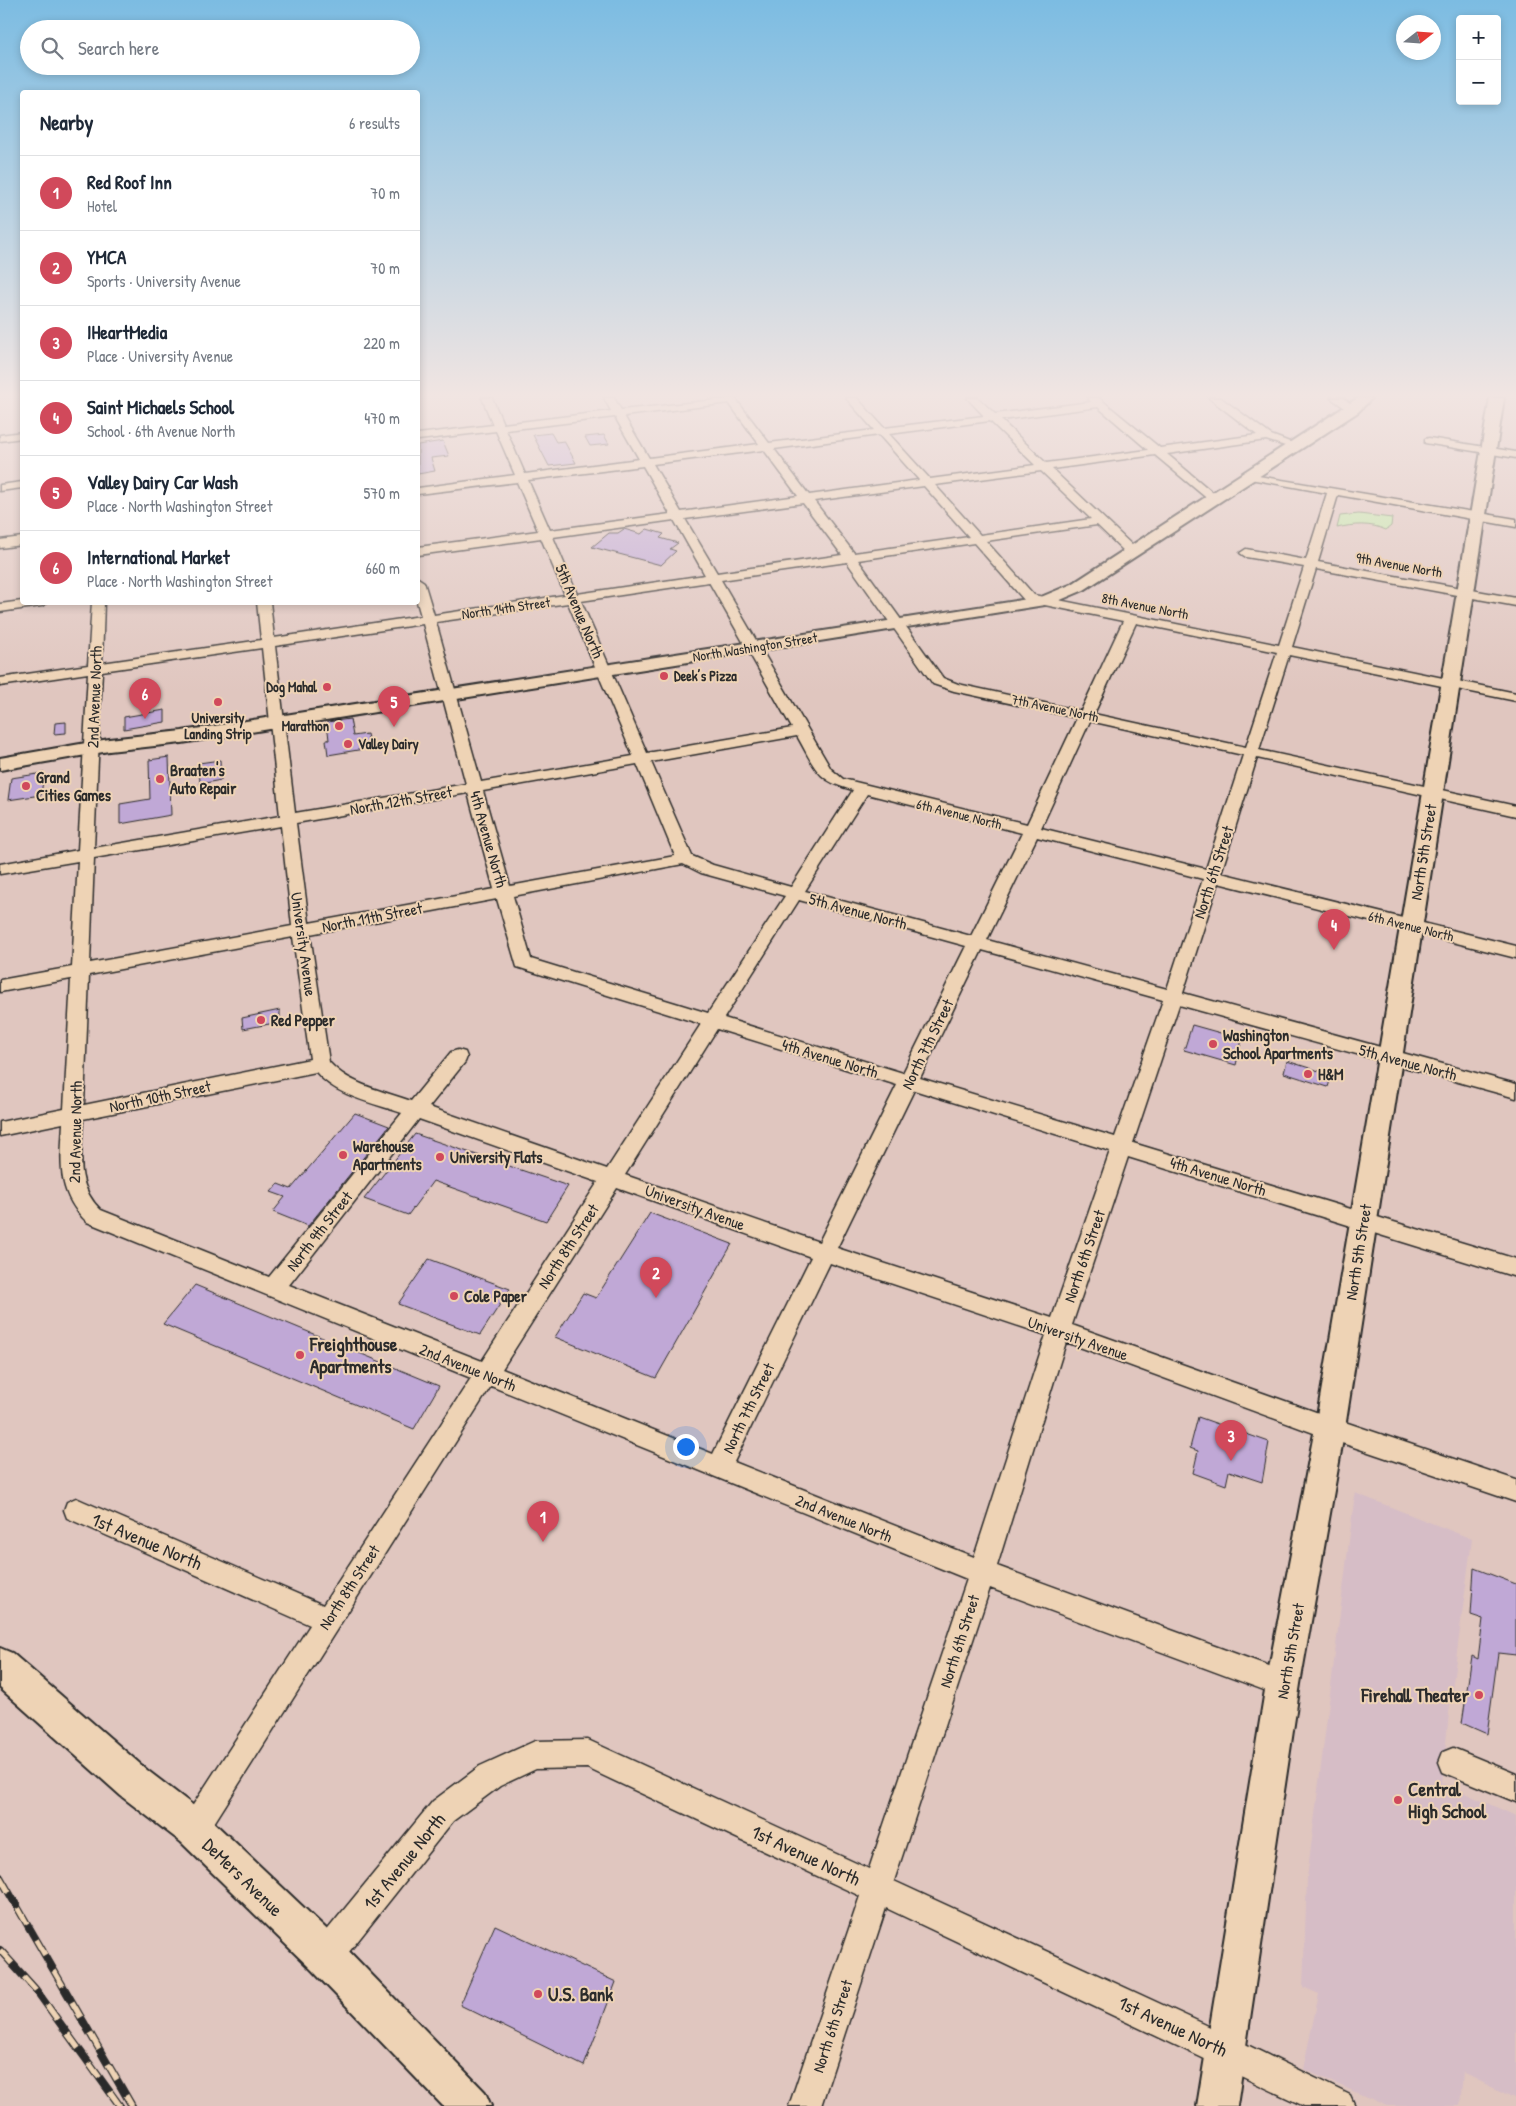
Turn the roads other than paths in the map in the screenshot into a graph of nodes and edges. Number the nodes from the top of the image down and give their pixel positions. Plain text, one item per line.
1 (530, 496) edge
2 (666, 496) edge
3 (803, 496) edge
4 (824, 496) edge
5 (939, 496) edge
6 (1075, 496) edge
7 (1211, 496) edge
8 (1218, 496) edge
9 (1330, 496) edge
10 (1363, 496) edge
11 (1481, 496) edge
12 (805, 499) junction
13 (1214, 499) junction
14 (678, 516) junction
15 (1478, 516) junction
16 (1100, 521) junction
17 (1516, 523) edge
18 (546, 534) junction
19 (977, 539) junction
20 (20, 541) edge
21 (0, 544) edge
22 (420, 551) edge
23 (1131, 551) junction
24 (1246, 553) dead end
25 (850, 557) junction
26 (1310, 564) junction
27 (712, 578) junction
28 (420, 589) edge
29 (1466, 593) junction
30 (574, 598) junction
31 (1045, 601) junction
32 (1516, 602) edge
33 (21, 605) edge
34 (98, 605) edge
35 (263, 605) edge
36 (0, 608) edge
37 (428, 619) junction
38 (1131, 619) junction
39 (898, 625) junction
40 (268, 642) junction
41 (753, 647) junction
42 (1284, 650) junction
43 (94, 668) junction
44 (605, 670) junction
45 (0, 682) edge
46 (1450, 684) junction
47 (449, 695) junction
48 (1516, 697) edge
49 (1086, 715) junction
50 (277, 722) junction
51 (802, 731) junction
52 (92, 748) junction
53 (1251, 751) junction
54 (642, 758) junction
55 (0, 764) edge
56 (474, 787) junction
57 (862, 789) junction
58 (1432, 792) junction
59 (1516, 811) edge
60 (288, 819) junction
61 (1031, 832) junction
62 (86, 854) junction
63 (685, 859) junction
64 (0, 868) edge
65 (1211, 876) junction
66 (504, 893) junction
67 (795, 894) junction
68 (1411, 926) junction
69 (301, 930) junction
70 (975, 943) junction
71 (1516, 952) edge
72 (80, 972) junction
73 (0, 986) edge
74 (1173, 997) junction
75 (712, 1022) junction
76 (458, 1057) dead end
77 (1388, 1057) junction
78 (320, 1064) junction
79 (908, 1082) junction
80 (1516, 1091) edge
81 (414, 1110) junction
82 (74, 1114) junction
83 (0, 1129) edge
84 (1122, 1147) junction
85 (613, 1177) junction
86 (1363, 1221) junction
87 (823, 1252) junction
88 (1516, 1268) edge
89 (273, 1288) junction
90 (1059, 1330) junction
91 (486, 1374) junction
92 (1330, 1428) junction
93 (720, 1467) junction
94 (1516, 1491) edge
95 (76, 1510) dead end
96 (982, 1573) junction
97 (328, 1620) junction
98 (0, 1665) edge
99 (1283, 1684) junction
100 (1453, 1762) dead end
101 (1516, 1788) edge
102 (194, 1830) junction
103 (878, 1888) junction
104 (326, 1956) junction
105 (1226, 2051) junction
106 (471, 2106) edge
107 (806, 2106) edge
108 (1217, 2106) edge
109 (1339, 2106) edge

1 - 18 street, 5th Avenue North
2 - 14 street, 6th Avenue North
3 - 12 street, 7th Avenue North
4 - 12 street
5 - 19 street, 8th Avenue North
6 - 16 street
7 - 13 street
8 - 13 main road, North Washington Street
9 - 26 street, North 6th Street
10 - 15 street
11 - 15 main road, North 5th Street
12 - 14 street
12 - 25 street, 7th Avenue North
13 - 23 main road, North Washington Street
14 - 18 street
14 - 27 street, 6th Avenue North
15 - 17 street
15 - 29 main road, North 5th Street
16 - 19 street, North 14th Street
16 - 23 street
18 - 22 street
18 - 30 street, 5th Avenue North
19 - 25 street, North 14th Street
19 - 31 street, 8th Avenue North
20 - 21 street
23 - 31 main road, North Washington Street
24 - 26 street, 9th Avenue North
25 - 27 street, North 14th Street
25 - 39 street, 7th Avenue North
26 - 29 street, 9th Avenue North
26 - 42 street, North 6th Street
27 - 30 street, North 14th Street
27 - 41 street, 6th Avenue North
28 - 37 street, 4th Avenue North
29 - 32 street, 9th Avenue North
29 - 46 main road, North 5th Street
30 - 37 street, North 14th Street
30 - 44 street, 5th Avenue North
31 - 38 street, 8th Avenue North
31 - 39 main road, North Washington Street
33 - 36 street
34 - 43 street, 2nd Avenue North
35 - 40 street, University Avenue
37 - 40 street, North 14th Street
37 - 47 street, 4th Avenue North
38 - 42 street, 8th Avenue North
38 - 49 street, North 7th Street
39 - 41 main road, North Washington Street
39 - 49 street, 7th Avenue North
40 - 43 street, North 14th Street
40 - 50 street, University Avenue
41 - 44 main road, North Washington Street
41 - 51 street, 6th Avenue North
42 - 46 street, 8th Avenue North
42 - 53 street, North 6th Street
43 - 45 street, North 14th Street
43 - 52 street, 2nd Avenue North
44 - 47 main road, North Washington Street
44 - 54 street, 5th Avenue North
46 - 48 street, 8th Avenue North
46 - 58 main road, North 5th Street
47 - 50 main road, North Washington Street
47 - 56 street, 4th Avenue North
49 - 53 street, 7th Avenue North
49 - 61 street, North 7th Street
50 - 52 main road, North Washington Street
50 - 60 street, University Avenue
51 - 54 street, North 12th Street
51 - 57 street, 6th Avenue North
52 - 55 main road, North Washington Street
52 - 62 street, 2nd Avenue North
53 - 58 street, 7th Avenue North
53 - 65 street, North 6th Street
54 - 56 street, North 12th Street
54 - 63 street, 5th Avenue North
56 - 60 street, North 12th Street
56 - 66 street, 4th Avenue North
57 - 61 street, 6th Avenue North
57 - 67 street, North 8th Street
58 - 59 street, 7th Avenue North
58 - 68 main road, North 5th Street
60 - 62 street, North 12th Street
60 - 69 street, University Avenue
61 - 65 street, 6th Avenue North
61 - 70 street, North 7th Street
62 - 64 street, North 12th Street
62 - 72 street, 2nd Avenue North
63 - 66 street, North 11th Street
63 - 67 street, 5th Avenue North
65 - 68 street, 6th Avenue North
65 - 74 street, North 6th Street
66 - 69 street, North 11th Street
66 - 75 street, 4th Avenue North
67 - 70 street, 5th Avenue North
67 - 75 street, North 8th Street
68 - 71 street, 6th Avenue North
68 - 77 main road, North 5th Street
69 - 72 street, North 11th Street
69 - 78 street, University Avenue
70 - 74 street, 5th Avenue North
70 - 79 street, North 7th Street
72 - 73 street, North 11th Street
72 - 82 street, 2nd Avenue North
74 - 77 street, 5th Avenue North
74 - 84 street, North 6th Street
75 - 79 street, 4th Avenue North
75 - 85 street, North 8th Street
76 - 81 street, North 9th Street
77 - 80 street, 5th Avenue North
77 - 86 main road, North 5th Street
78 - 81 street, University Avenue
78 - 82 street, North 10th Street
79 - 84 street, 4th Avenue North
79 - 87 street, North 7th Street
81 - 85 street, University Avenue
81 - 89 street, North 9th Street
82 - 83 street, North 10th Street
82 - 89 street, 2nd Avenue North
84 - 86 street, 4th Avenue North
84 - 90 street, North 6th Street
85 - 87 street, University Avenue
85 - 91 street, North 8th Street
86 - 88 street, 4th Avenue North
86 - 92 main road, North 5th Street
87 - 90 street, University Avenue
87 - 93 street, North 7th Street
89 - 91 street, 2nd Avenue North
90 - 92 street, University Avenue
90 - 96 street, North 6th Street
91 - 93 street, 2nd Avenue North
91 - 97 street, North 8th Street
92 - 94 street, University Avenue
92 - 99 main road, North 5th Street
93 - 96 street, 2nd Avenue North
95 - 97 street, 1st Avenue North
96 - 99 street, 2nd Avenue North
96 - 103 street, North 6th Street
97 - 102 street, North 8th Street
98 - 102 main road, DeMers Avenue
99 - 105 main road, North 5th Street
100 - 101 street
102 - 104 main road, DeMers Avenue
103 - 104 street, 1st Avenue North
103 - 105 street, 1st Avenue North
103 - 107 street, North 6th Street
104 - 106 main road, DeMers Avenue
105 - 108 main road, North 5th Street
105 - 109 street, 1st Avenue North

